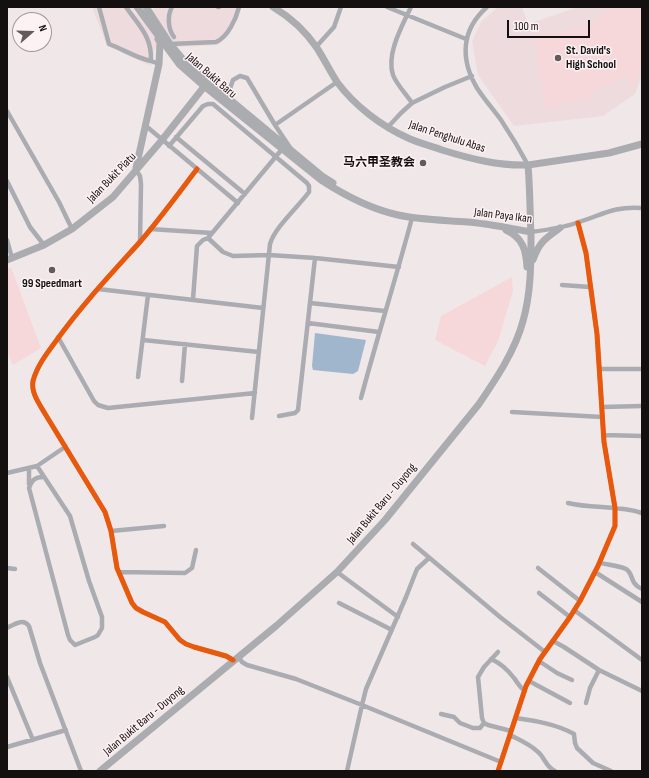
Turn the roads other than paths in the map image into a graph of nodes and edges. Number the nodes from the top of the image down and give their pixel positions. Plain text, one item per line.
1 (99, 7) edge
2 (126, 7) edge
3 (137, 7) edge
4 (146, 7) edge
5 (155, 7) edge
6 (172, 7) edge
7 (239, 7) edge
8 (273, 7) edge
9 (341, 7) edge
10 (387, 7) edge
11 (411, 7) edge
12 (487, 7) edge
13 (407, 15) junction
14 (152, 16) junction
15 (158, 36) junction
16 (174, 37) dead end
17 (466, 39) junction
18 (170, 44) junction
19 (316, 47) junction
20 (151, 61) junction
21 (159, 64) junction
22 (472, 76) junction
23 (338, 82) junction
24 (206, 84) junction
25 (226, 100) junction
26 (412, 103) junction
27 (7, 111) edge
28 (275, 125) junction
29 (146, 126) junction
30 (388, 126) junction
31 (176, 137) junction
32 (162, 140) junction
33 (642, 144) edge
34 (169, 146) junction
35 (284, 147) junction
36 (293, 151) junction
37 (276, 157) junction
38 (528, 165) junction
39 (197, 169) junction
40 (136, 170) junction
41 (7, 181) edge
42 (245, 194) junction
43 (361, 202) junction
44 (238, 203) junction
45 (642, 208) edge
46 (412, 218) junction
47 (578, 223) junction
48 (499, 226) junction
49 (560, 228) junction
50 (72, 229) junction
51 (150, 229) junction
52 (531, 232) junction
53 (212, 233) junction
54 (208, 238) junction
55 (7, 240) edge
56 (140, 242) junction
57 (44, 245) junction
58 (269, 255) junction
59 (314, 258) junction
60 (10, 259) edge
61 (399, 267) junction
62 (531, 268) junction
63 (562, 285) dead end
64 (590, 288) junction
65 (98, 289) junction
66 (148, 295) junction
67 (528, 298) junction
68 (193, 299) junction
69 (310, 303) junction
70 (263, 308) junction
71 (385, 311) junction
72 (308, 324) junction
73 (379, 332) junction
74 (58, 337) junction
75 (143, 340) junction
76 (185, 344) junction
77 (259, 352) junction
78 (599, 369) junction
79 (642, 369) edge
80 (138, 377) dead end
81 (182, 381) dead end
82 (255, 393) junction
83 (361, 398) dead end
84 (642, 406) edge
85 (602, 408) junction
86 (512, 412) dead end
87 (280, 416) dead end
88 (602, 417) junction
89 (252, 418) dead end
90 (604, 435) junction
91 (642, 436) edge
92 (64, 447) junction
93 (37, 466) junction
94 (29, 468) junction
95 (7, 473) edge
96 (43, 476) junction
97 (29, 488) junction
98 (568, 503) dead end
99 (615, 508) junction
100 (642, 513) edge
101 (164, 526) dead end
102 (111, 531) junction
103 (413, 544) dead end
104 (196, 550) dead end
105 (429, 558) junction
106 (600, 563) junction
107 (7, 568) edge
108 (538, 568) dead end
109 (15, 569) dead end
110 (119, 572) junction
111 (337, 572) junction
112 (595, 572) junction
113 (642, 589) edge
114 (539, 593) dead end
115 (580, 601) junction
116 (642, 602) edge
117 (340, 603) dead end
118 (574, 610) junction
119 (398, 617) junction
120 (570, 617) junction
121 (7, 628) edge
122 (392, 630) junction
123 (553, 641) junction
124 (498, 652) dead end
125 (545, 652) junction
126 (236, 658) junction
127 (491, 659) junction
128 (642, 660) edge
129 (539, 661) junction
130 (599, 670) junction
131 (7, 677) edge
132 (572, 680) dead end
133 (529, 681) junction
134 (525, 691) junction
135 (642, 691) edge
136 (570, 703) dead end
137 (586, 703) dead end
138 (362, 705) junction
139 (441, 714) dead end
140 (516, 718) junction
141 (484, 723) junction
142 (66, 730) junction
143 (511, 733) junction
144 (34, 740) junction
145 (7, 747) edge
146 (501, 762) junction
147 (81, 771) edge
148 (100, 771) edge
149 (347, 771) edge
150 (498, 771) edge
151 (555, 771) edge
152 (611, 771) edge

1 - 20 street
2 - 20 street
3 - 15 main road, Jalan Bukit Baru
4 - 14 main road, Jalan Bukit Baru
5 - 14 main road
6 - 16 street
7 - 18 street
8 - 19 main road, Jalan Penghulu Abas
9 - 19 street
10 - 13 street
11 - 13 street
12 - 17 street
13 - 17 street
13 - 26 street
14 - 18 main road, Jalan Bukit Baru
15 - 21 main road
15 - 24 main road, Jalan Bukit Baru
17 - 22 street
18 - 24 main road, Jalan Bukit Baru
19 - 23 main road, Jalan Penghulu Abas
20 - 21 street
21 - 29 main road
22 - 26 street
22 - 38 street
23 - 28 street
23 - 30 main road, Jalan Penghulu Abas
24 - 25 main road, Jalan Bukit Baru
24 - 32 main road, Jalan Bukit Piatu
25 - 28 street
25 - 35 main road, Jalan Bukit Baru
26 - 30 street
27 - 50 street
28 - 36 street
29 - 32 street
29 - 40 main road
30 - 38 main road, Jalan Penghulu Abas
31 - 34 street
31 - 37 street
31 - 42 street
32 - 34 street
32 - 40 main road, Jalan Bukit Piatu
33 - 38 main road, Jalan Penghulu Abas
34 - 39 street
35 - 36 main road, Jalan Paya Ikan
35 - 37 street
35 - 43 main road, Jalan Paya Ikan
36 - 43 main road, Jalan Paya Ikan
37 - 42 street
37 - 58 street
38 - 52 main road, Jalan Bukit Baru - Duyong
39 - 44 street
39 - 51 street
40 - 50 main road, Jalan Bukit Piatu
40 - 56 street
41 - 57 street
42 - 44 street
43 - 46 main road, Jalan Paya Ikan
44 - 53 street
45 - 47 street, Jalan Paya Ikan
46 - 48 main road, Jalan Paya Ikan
46 - 61 street
47 - 49 street, Jalan Paya Ikan
47 - 64 street
48 - 52 main road, Jalan Paya Ikan
48 - 67 main road
49 - 52 street, Jalan Paya Ikan
49 - 62 main road
50 - 57 main road, Jalan Bukit Piatu
51 - 53 street
51 - 56 street
52 - 62 main road, Jalan Bukit Baru - Duyong
53 - 54 street
54 - 58 street
54 - 68 street
55 - 60 street
56 - 65 street
57 - 60 main road, Jalan Bukit Piatu
58 - 59 street
58 - 70 street
59 - 61 street
59 - 69 street
61 - 71 street
62 - 67 main road, Jalan Bukit Baru - Duyong
63 - 64 street
64 - 78 street
65 - 66 street
65 - 74 street
66 - 68 street
66 - 75 street
67 - 111 main road, Jalan Bukit Baru - Duyong
68 - 70 street
69 - 71 street
69 - 72 street
70 - 77 street
71 - 73 street
72 - 73 street
72 - 87 street
73 - 83 street
74 - 82 street
74 - 92 street
75 - 76 street
75 - 80 street
76 - 77 street
76 - 81 street
77 - 82 street
78 - 79 street
78 - 85 street
82 - 89 street
84 - 85 street
85 - 88 street
86 - 88 street
88 - 90 street
90 - 91 street
90 - 99 street
92 - 93 street
92 - 102 street
93 - 94 street
93 - 96 street
94 - 95 street
94 - 97 street
96 - 97 street
96 - 97 street
98 - 99 street
99 - 100 street
99 - 106 street
101 - 102 street
102 - 110 street
103 - 105 street
104 - 110 street
105 - 119 street
105 - 125 street
106 - 112 street
106 - 113 street
107 - 109 street
108 - 115 street
110 - 126 street
111 - 119 street
111 - 126 main road, Jalan Bukit Baru - Duyong
112 - 115 street
112 - 116 street
114 - 120 street
115 - 118 street
117 - 122 street
118 - 120 street
118 - 128 street
119 - 122 street
120 - 123 street
121 - 142 street
122 - 138 street
123 - 125 street
123 - 130 street
124 - 127 street
125 - 129 street
126 - 138 street
126 - 148 main road, Jalan Bukit Baru - Duyong
127 - 134 street
127 - 141 street
129 - 132 street
129 - 133 street
130 - 135 street
130 - 137 street
131 - 144 street
133 - 134 street
133 - 136 street
134 - 140 street
138 - 146 street
138 - 149 street
139 - 141 street
140 - 143 street
140 - 152 street
141 - 143 street
142 - 144 street
142 - 147 street
143 - 146 street
143 - 151 street
144 - 145 street
146 - 150 street

